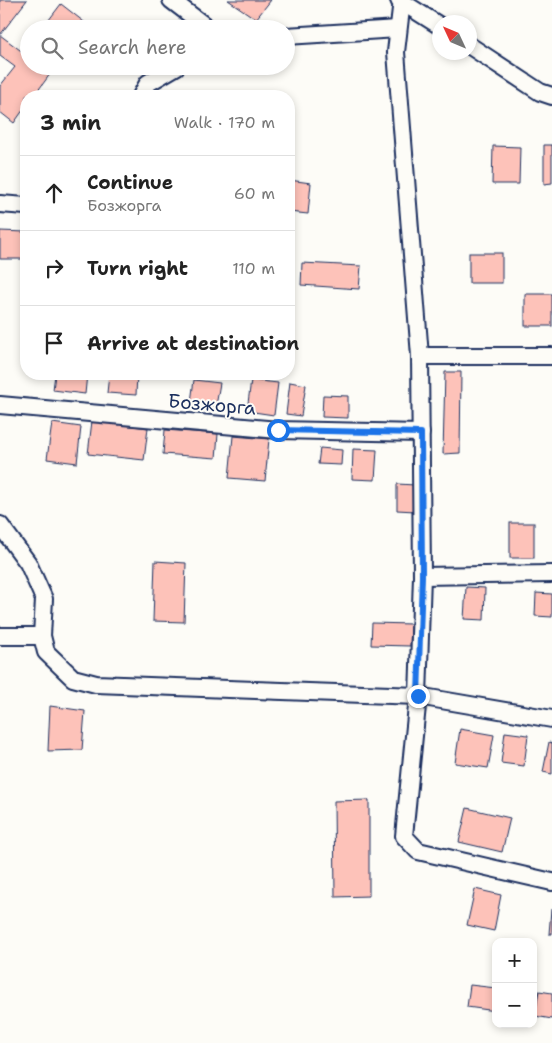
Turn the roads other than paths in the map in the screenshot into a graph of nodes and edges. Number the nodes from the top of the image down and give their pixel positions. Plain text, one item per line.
1 (171, 0) edge
2 (401, 0) edge
3 (197, 20) edge
4 (432, 21) edge
5 (398, 29) junction
6 (295, 35) edge
7 (477, 51) edge
8 (161, 75) edge
9 (145, 90) edge
10 (552, 96) edge
11 (0, 204) edge
12 (20, 206) edge
13 (420, 356) junction
14 (552, 356) edge
15 (0, 405) edge
16 (421, 433) junction
17 (0, 525) edge
18 (552, 574) edge
19 (422, 576) junction
20 (0, 636) edge
21 (42, 636) junction
22 (418, 696) junction
23 (552, 720) edge
24 (552, 882) edge

1 - 3 street
2 - 4 street
2 - 5 street
5 - 6 street
5 - 13 street
7 - 10 street
8 - 9 street
11 - 12 street
13 - 14 street
13 - 16 street
15 - 16 street, Бозжорга
16 - 19 street
17 - 21 street
18 - 19 street
19 - 22 street
20 - 21 street
21 - 22 street
22 - 23 street
22 - 24 street

